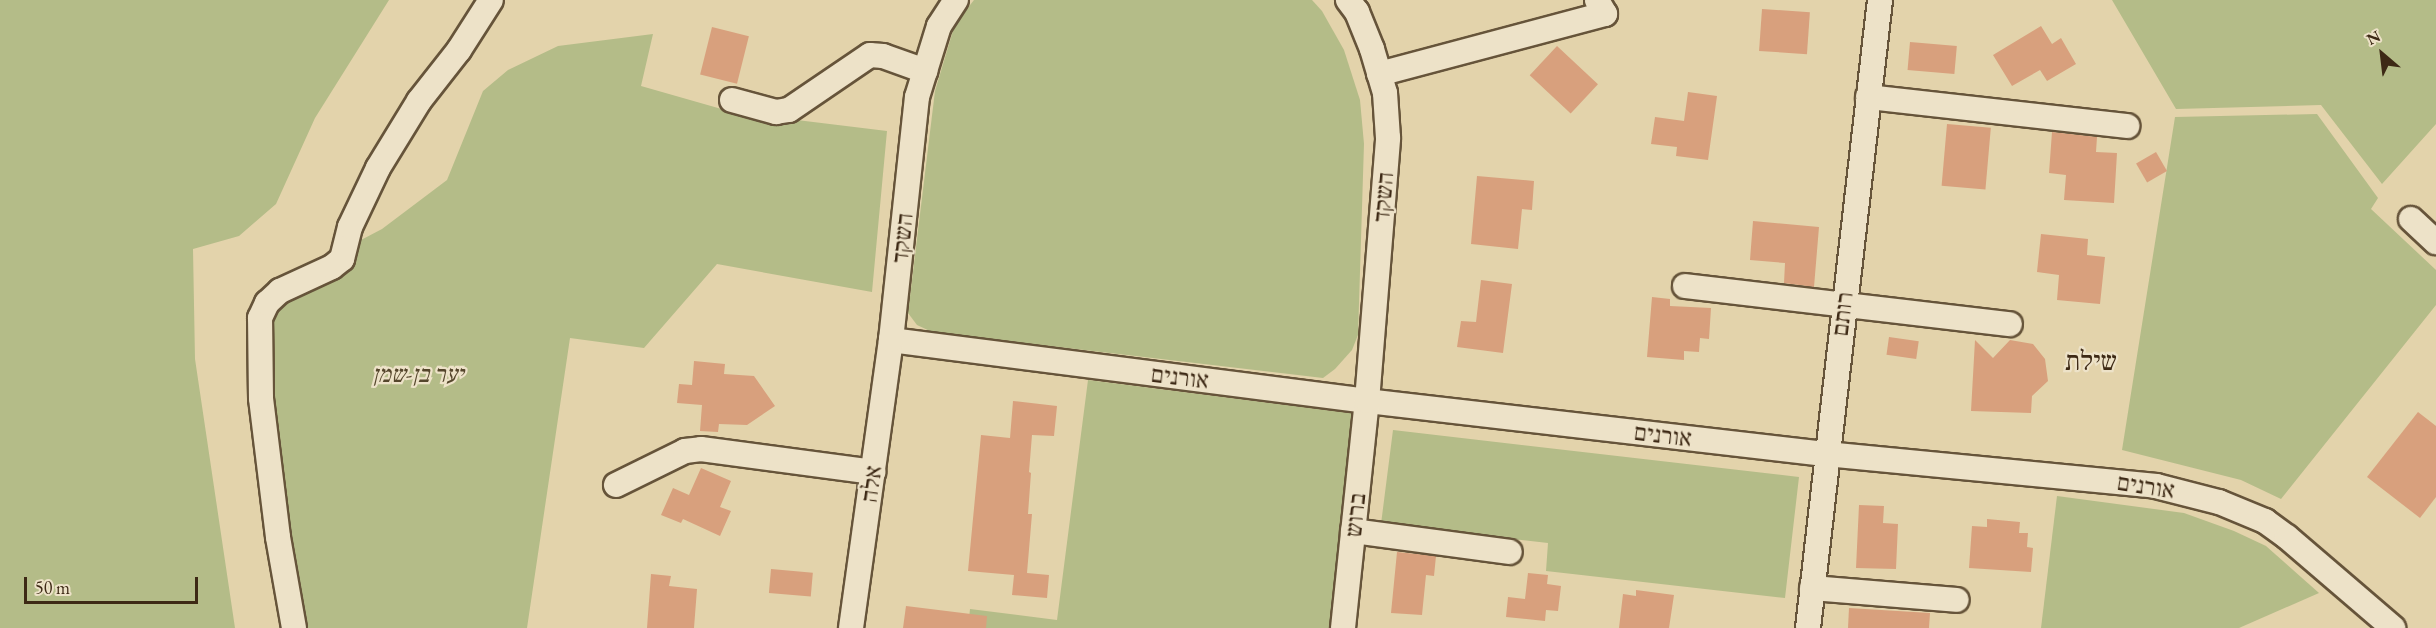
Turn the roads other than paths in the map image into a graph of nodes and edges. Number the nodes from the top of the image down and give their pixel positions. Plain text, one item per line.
1 (491, 0) edge
2 (956, 0) edge
3 (1348, 0) edge
4 (1598, 0) edge
5 (1880, 0) edge
6 (925, 71) junction
7 (1379, 74) junction
8 (1868, 97) junction
9 (732, 100) dead end
10 (2127, 126) dead end
11 (2410, 219) dead end
12 (2436, 242) edge
13 (1685, 286) dead end
14 (1844, 305) junction
15 (2010, 324) dead end
16 (891, 340) junction
17 (1367, 401) junction
18 (1826, 454) junction
19 (873, 472) junction
20 (616, 485) dead end
21 (1353, 531) junction
22 (1510, 552) dead end
23 (1812, 588) junction
24 (1957, 600) dead end
25 (294, 628) edge
26 (851, 628) edge
27 (1343, 628) edge
28 (1808, 628) edge
29 (2393, 628) edge

1 - 25 street
2 - 6 street, השקד
3 - 7 street, השקד
4 - 7 street
5 - 8 street, רותם
6 - 9 street
6 - 16 street, השקד
7 - 17 street, השקד
8 - 10 street
8 - 14 street, רותם
11 - 12 street
13 - 14 street
14 - 15 street
14 - 18 street, רותם
16 - 17 street, אורנים
16 - 19 street, אלה
17 - 18 street, אורנים
17 - 21 street, ברוש
18 - 23 street, רותם
18 - 29 street, אורנים
19 - 20 street
19 - 26 street, אלה
21 - 22 street
21 - 27 street, ברוש
23 - 24 street
23 - 28 street, רותם

